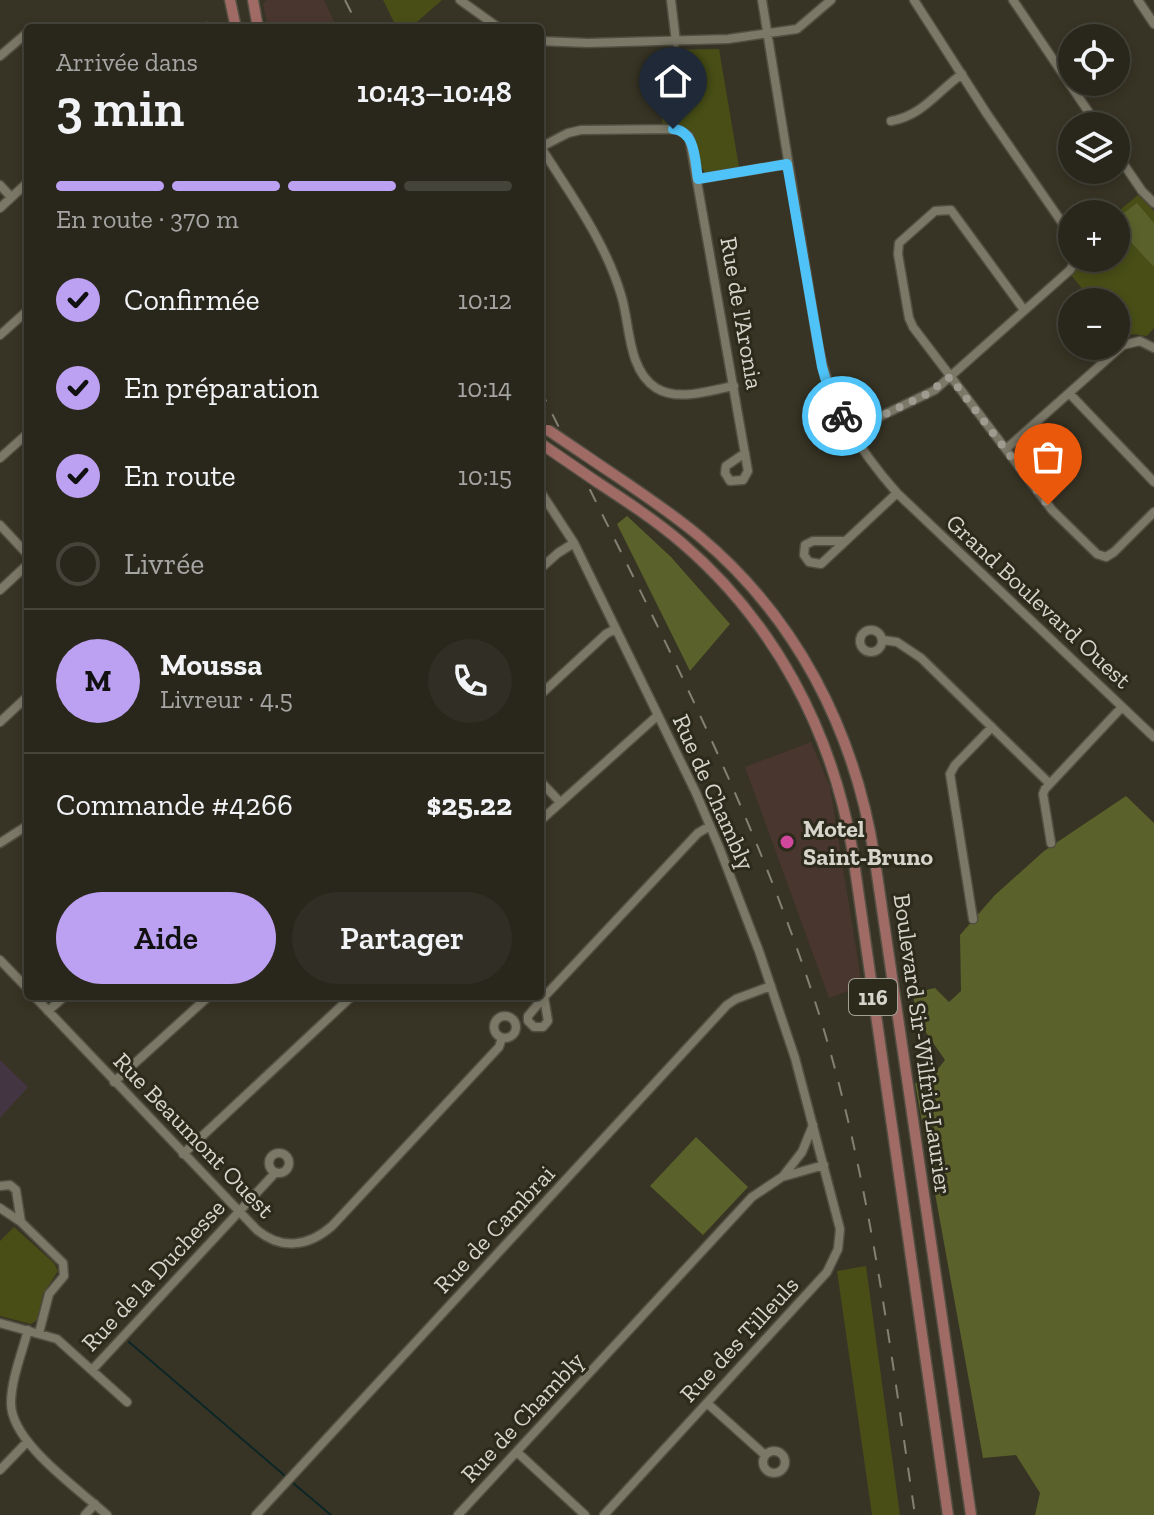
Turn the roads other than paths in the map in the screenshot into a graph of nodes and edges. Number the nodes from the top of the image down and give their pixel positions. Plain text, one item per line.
1 (230, 0) edge
2 (253, 0) edge
3 (460, 0) edge
4 (671, 0) edge
5 (762, 0) edge
6 (831, 0) edge
7 (914, 0) edge
8 (1013, 0) edge
9 (1138, 0) edge
10 (235, 24) edge
11 (257, 24) edge
12 (493, 24) edge
13 (1154, 24) edge
14 (767, 33) junction
15 (24, 35) edge
16 (544, 41) edge
17 (676, 42) junction
18 (0, 56) edge
19 (962, 74) junction
20 (1089, 112) edge
21 (891, 121) dead end
22 (544, 145) edge
23 (544, 154) edge
24 (787, 164) junction
25 (1130, 173) edge
26 (698, 179) junction
27 (0, 185) edge
28 (24, 186) edge
29 (11, 197) junction
30 (1154, 203) edge
31 (0, 208) edge
32 (1058, 216) edge
33 (1068, 272) edge
34 (1024, 310) junction
35 (24, 314) edge
36 (0, 335) edge
37 (1154, 348) edge
38 (950, 377) junction
39 (734, 386) junction
40 (1069, 393) junction
41 (544, 427) edge
42 (850, 431) junction
43 (24, 437) edge
44 (544, 446) edge
45 (1006, 449) junction
46 (745, 453) dead end
47 (0, 458) edge
48 (1154, 482) edge
49 (897, 493) junction
50 (544, 496) edge
51 (1154, 512) edge
52 (0, 525) edge
53 (845, 541) junction
54 (574, 543) junction
55 (24, 551) edge
56 (544, 565) edge
57 (24, 568) edge
58 (0, 590) edge
59 (615, 629) junction
60 (883, 640) dead end
61 (544, 691) edge
62 (24, 700) edge
63 (1122, 707) junction
64 (657, 716) junction
65 (0, 722) edge
66 (992, 727) junction
67 (1154, 737) edge
68 (1049, 783) junction
69 (544, 785) edge
70 (560, 802) junction
71 (544, 817) edge
72 (710, 826) junction
73 (24, 828) edge
74 (0, 843) edge
75 (1051, 843) dead end
76 (973, 919) dead end
77 (0, 960) edge
78 (24, 985) edge
79 (771, 986) junction
80 (544, 997) dead end
81 (38, 1000) edge
82 (60, 1000) edge
83 (205, 1000) edge
84 (348, 1000) edge
85 (48, 1011) junction
86 (502, 1038) dead end
87 (114, 1082) junction
88 (813, 1125) junction
89 (183, 1154) junction
90 (824, 1165) junction
91 (275, 1173) dead end
92 (782, 1177) junction
93 (0, 1186) edge
94 (0, 1208) edge
95 (239, 1212) junction
96 (21, 1222) junction
97 (0, 1323) edge
98 (28, 1330) junction
99 (39, 1333) junction
100 (92, 1370) junction
101 (127, 1402) dead end
102 (707, 1403) junction
103 (27, 1442) junction
104 (517, 1452) junction
105 (765, 1455) dead end
106 (0, 1470) edge
107 (95, 1504) junction
108 (85, 1515) edge
109 (107, 1515) edge
110 (256, 1515) edge
111 (458, 1515) edge
112 (585, 1515) edge
113 (604, 1515) edge
114 (948, 1515) edge
115 (971, 1515) edge

1 - 10 main road
2 - 11 main road
3 - 12 street
4 - 17 street
5 - 14 street, Grand Boulevard Ouest
6 - 14 street
7 - 19 street
8 - 20 street
9 - 13 street
14 - 17 street
14 - 24 street, Grand Boulevard Ouest
15 - 18 street
16 - 17 street
19 - 21 street
19 - 32 street
22 - 26 street, Rue de l'Aronia
23 - 39 street
24 - 26 street
24 - 42 street, Grand Boulevard Ouest
25 - 30 street
26 - 39 street, Rue de l'Aronia
27 - 29 street
28 - 29 street
29 - 31 street
33 - 34 street
34 - 38 street
34 - 38 street
35 - 36 street
37 - 40 street
38 - 42 street
38 - 45 street
39 - 46 street, Rue de l'Aronia
40 - 45 street
40 - 48 street
41 - 115 main road, Boulevard Sir-Wilfrid-Laurier / 116, bridge
42 - 49 street, Grand Boulevard Ouest
43 - 47 street
44 - 114 main road, Boulevard Sir-Wilfrid-Laurier / 116, bridge
45 - 51 street
49 - 53 street
49 - 63 street, Grand Boulevard Ouest
50 - 54 street, Rue de Chambly
52 - 55 street
53 - 53 street
54 - 56 street
54 - 59 street, Rue de Chambly
57 - 58 street
59 - 61 street
59 - 64 street, Rue de Chambly
60 - 66 street
62 - 65 street
63 - 67 street, Grand Boulevard Ouest
63 - 68 street
64 - 70 street
64 - 72 street, Rue de Chambly
66 - 68 street
66 - 76 street
68 - 75 street
69 - 70 street
70 - 71 street
72 - 79 street, Rue de Chambly
72 - 80 street
73 - 74 street
77 - 78 street
79 - 88 street, Rue de Chambly
79 - 110 street, Rue de Cambrai
81 - 85 street, Rue Beaumont Ouest
82 - 85 street
83 - 87 street
84 - 89 street
85 - 87 street, Rue Beaumont Ouest
86 - 95 street, Rue Beaumont Ouest
87 - 89 street, Rue Beaumont Ouest
88 - 90 street, Rue de Chambly
88 - 92 street, Rue de Chambly
89 - 95 street, Rue Beaumont Ouest
90 - 92 street, Rue de Chambly
90 - 102 street, Rue des Tilleuls
91 - 95 street, Rue de la Duchesse
92 - 104 street, Rue de Chambly
93 - 96 street
94 - 96 street
95 - 100 street, Rue de la Duchesse
96 - 99 street
97 - 98 street
98 - 99 street
98 - 103 street
99 - 100 street
100 - 101 street
102 - 105 street
102 - 113 street, Rue des Tilleuls
103 - 106 street
103 - 107 street
104 - 111 street, Rue de Chambly
104 - 112 street
107 - 108 street
107 - 109 street

